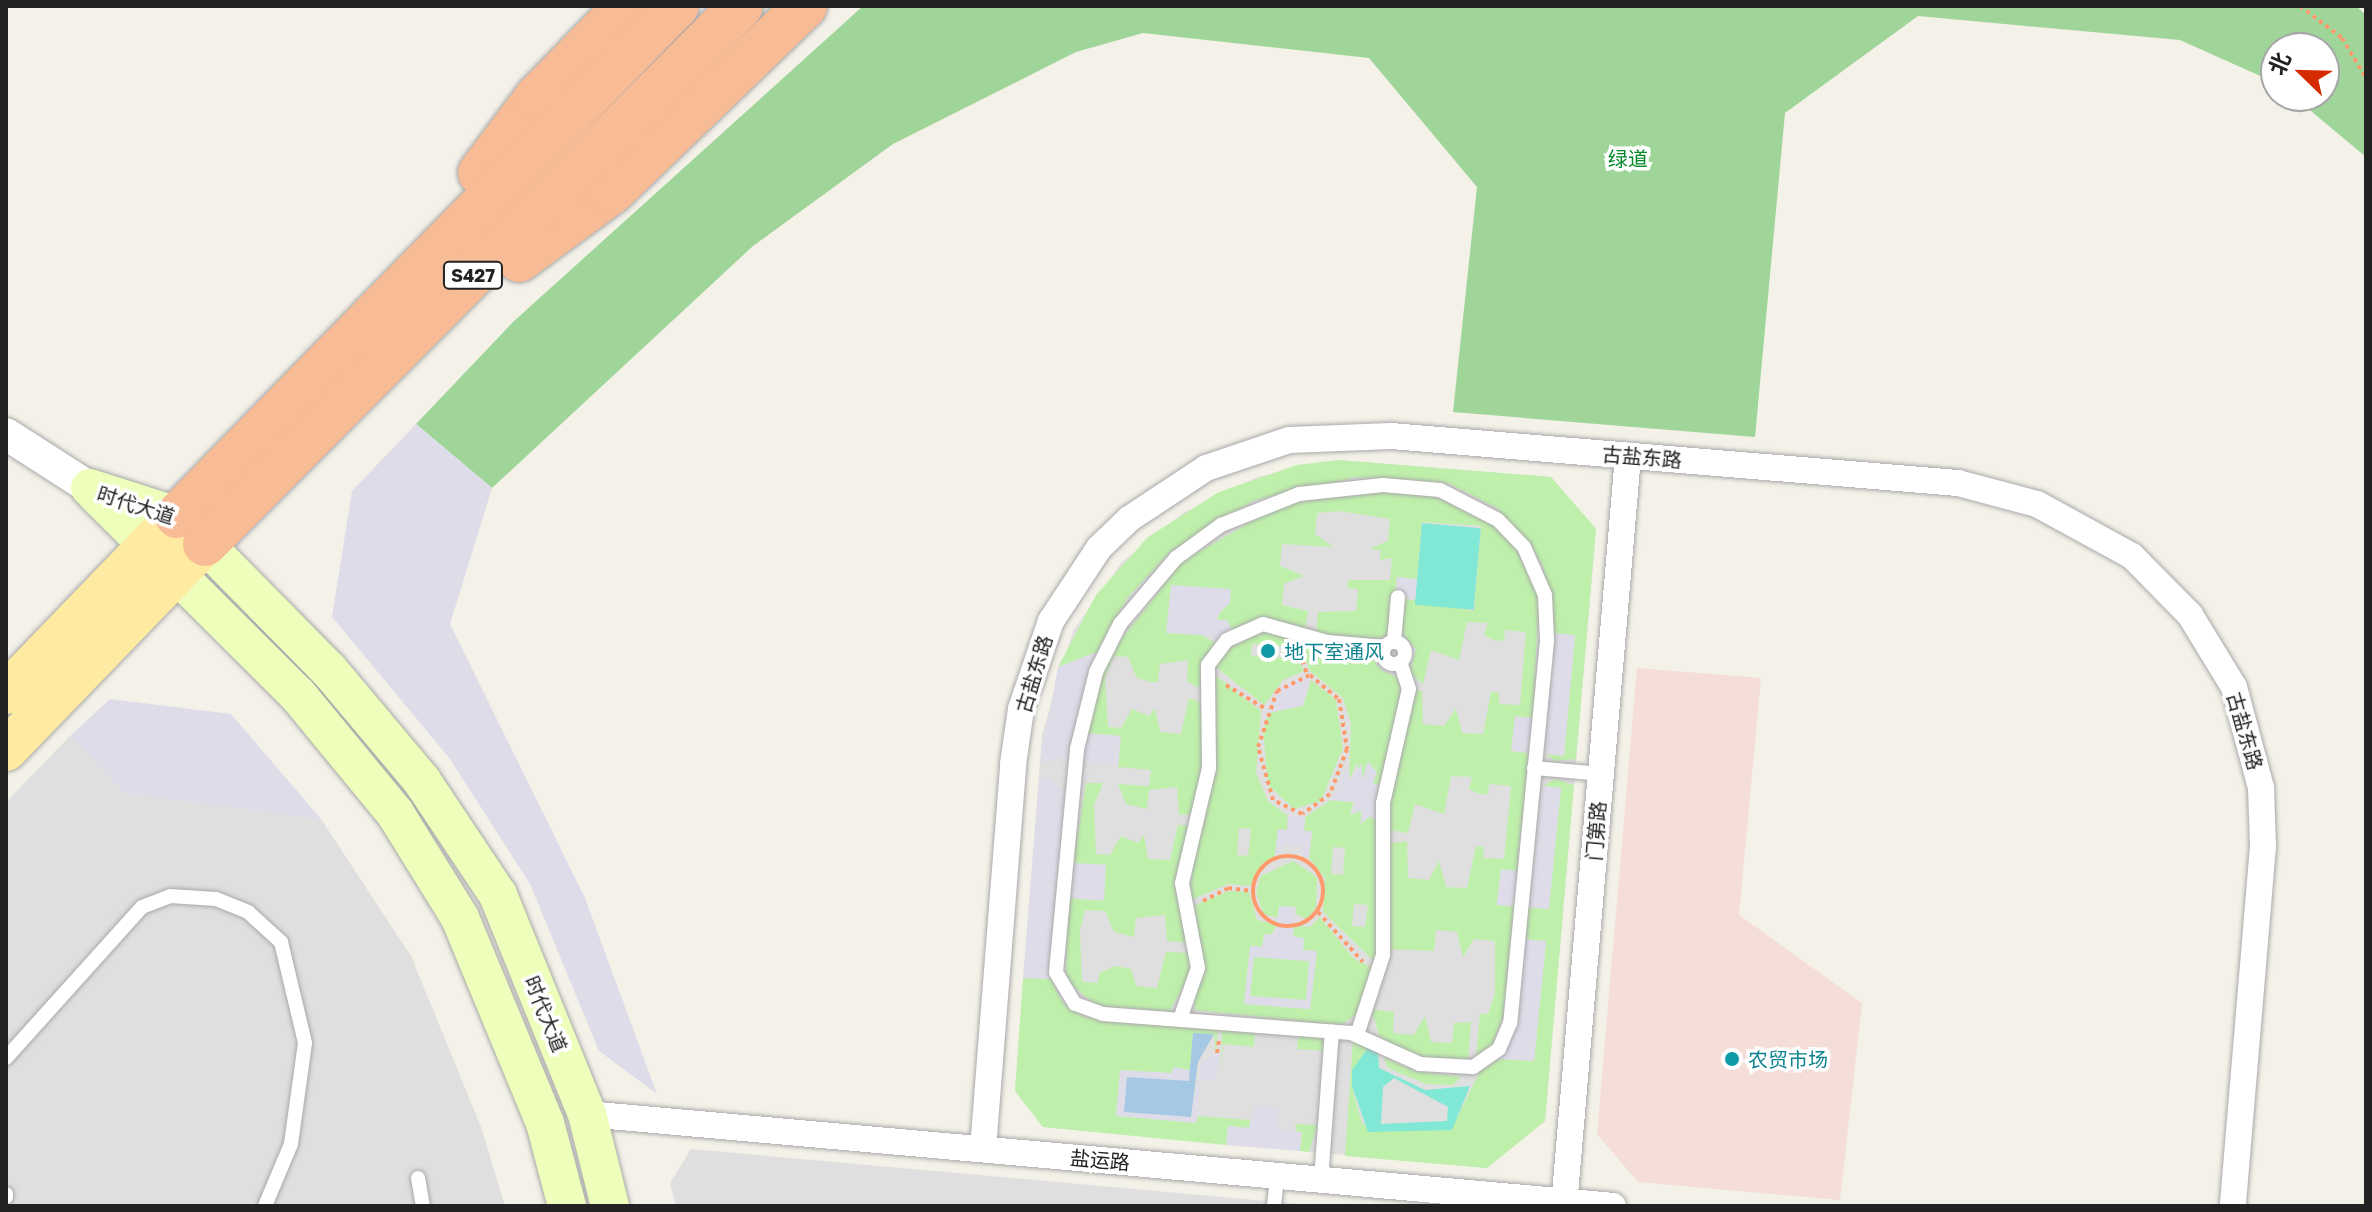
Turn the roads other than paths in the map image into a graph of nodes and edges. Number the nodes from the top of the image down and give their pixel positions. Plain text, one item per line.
1 (626, 6) edge
2 (677, 6) edge
3 (741, 6) edge
4 (801, 14) edge
5 (378, 308) junction
6 (410, 339) junction
7 (6, 434) edge
8 (1628, 456) junction
9 (90, 488) joint
10 (177, 545) junction
11 (1398, 597) dead end
12 (1389, 644) junction
13 (6, 693) edge
14 (6, 750) edge
15 (1534, 768) junction
16 (1601, 774) junction
17 (1180, 1019) junction
18 (1332, 1031) junction
19 (1357, 1035) junction
20 (6, 1058) edge
21 (587, 1114) junction
22 (983, 1149) junction
23 (1277, 1176) junction
24 (418, 1178) dead end
25 (1321, 1180) junction
26 (1564, 1204) edge
27 (265, 1206) edge
28 (423, 1206) edge
29 (567, 1206) edge
30 (610, 1206) edge
31 (1274, 1206) edge
32 (1613, 1206) edge
33 (2233, 1206) edge

1 - 5 highway
2 - 5 highway, S427
3 - 6 highway, S427
4 - 6 highway
5 - 10 highway, S427
6 - 10 highway, S427
7 - 9 street
8 - 16 street, 门第路
8 - 22 street, 古盐东路
8 - 33 street, 古盐东路
9 - 10 main road, 时代大道
10 - 13 main road, S427
10 - 14 main road, S427
10 - 21 main road, 时代大道
10 - 29 main road, 时代大道
11 - 12 lane
12 - 17 lane
12 - 19 lane
15 - 16 lane
15 - 17 lane
15 - 19 lane
16 - 26 street, 门第路
17 - 18 lane
18 - 19 lane
18 - 25 lane
20 - 27 lane
21 - 22 street, 盐运路
21 - 30 main road, 时代大道
22 - 23 street, 盐运路
23 - 25 street, 盐运路
23 - 31 lane
24 - 28 lane
25 - 26 street, 盐运路
26 - 32 street, 盐运路

